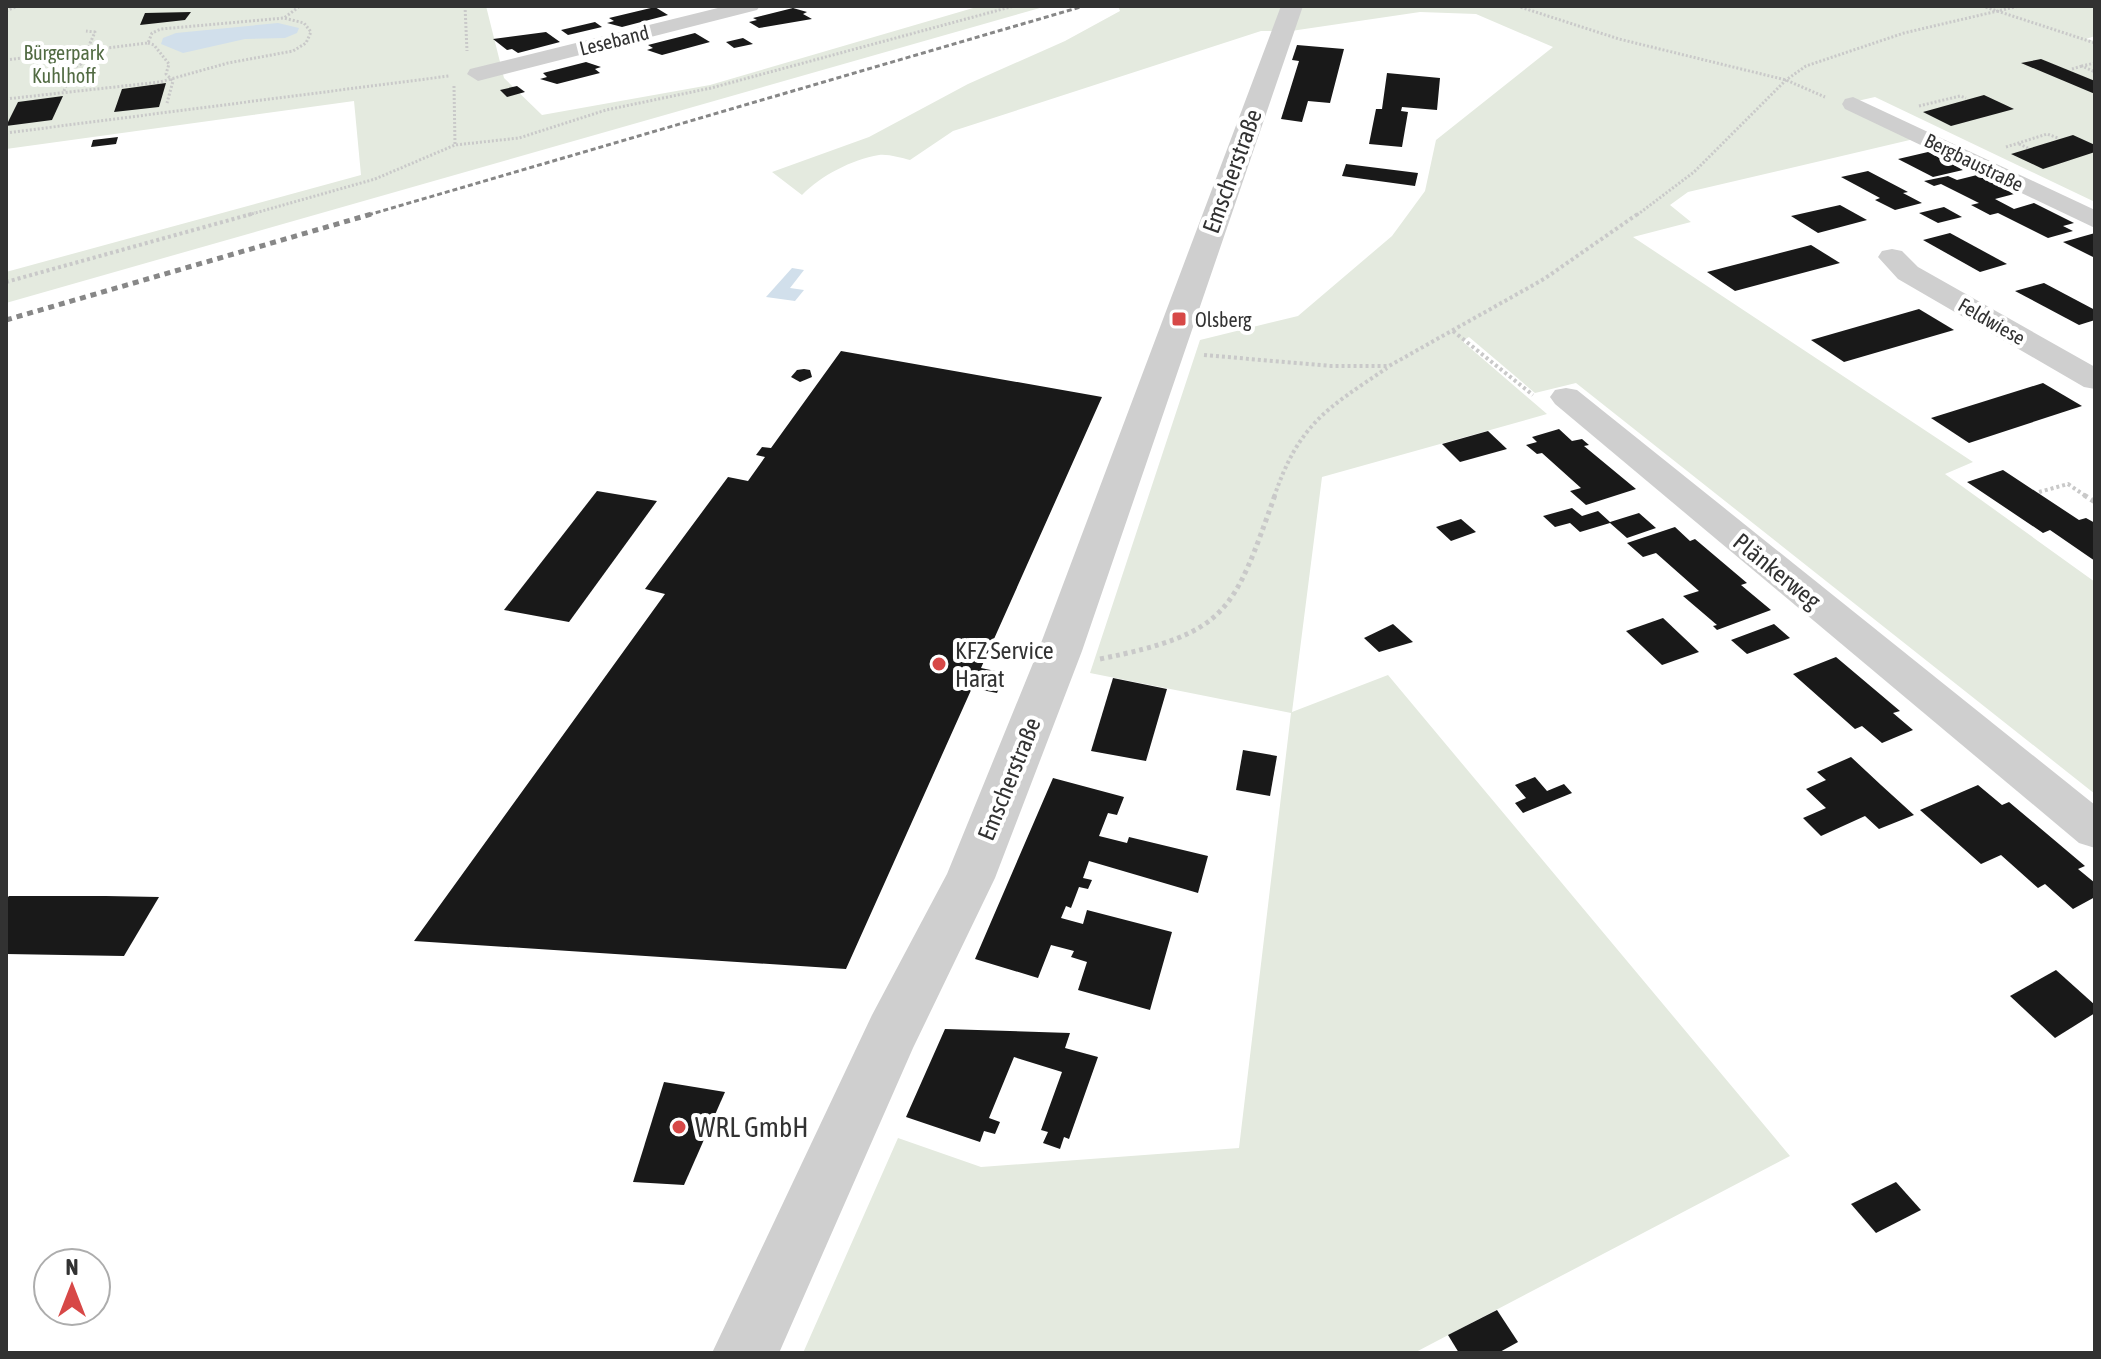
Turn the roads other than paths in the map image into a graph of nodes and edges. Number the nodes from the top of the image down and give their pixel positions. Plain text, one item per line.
1 (750, 6) edge
2 (1292, 6) edge
3 (463, 73) road end
4 (1853, 104) road end
5 (2095, 220) edge
6 (1892, 257) dead end
7 (2095, 380) edge
8 (1566, 397) road end
9 (2095, 830) edge
10 (745, 1353) edge

1 - 3 street, Leseband
2 - 10 street, Emscherstraße
4 - 5 street, Bergbaustraße
6 - 7 street, Feldwiese
8 - 9 street, Plänkerweg

